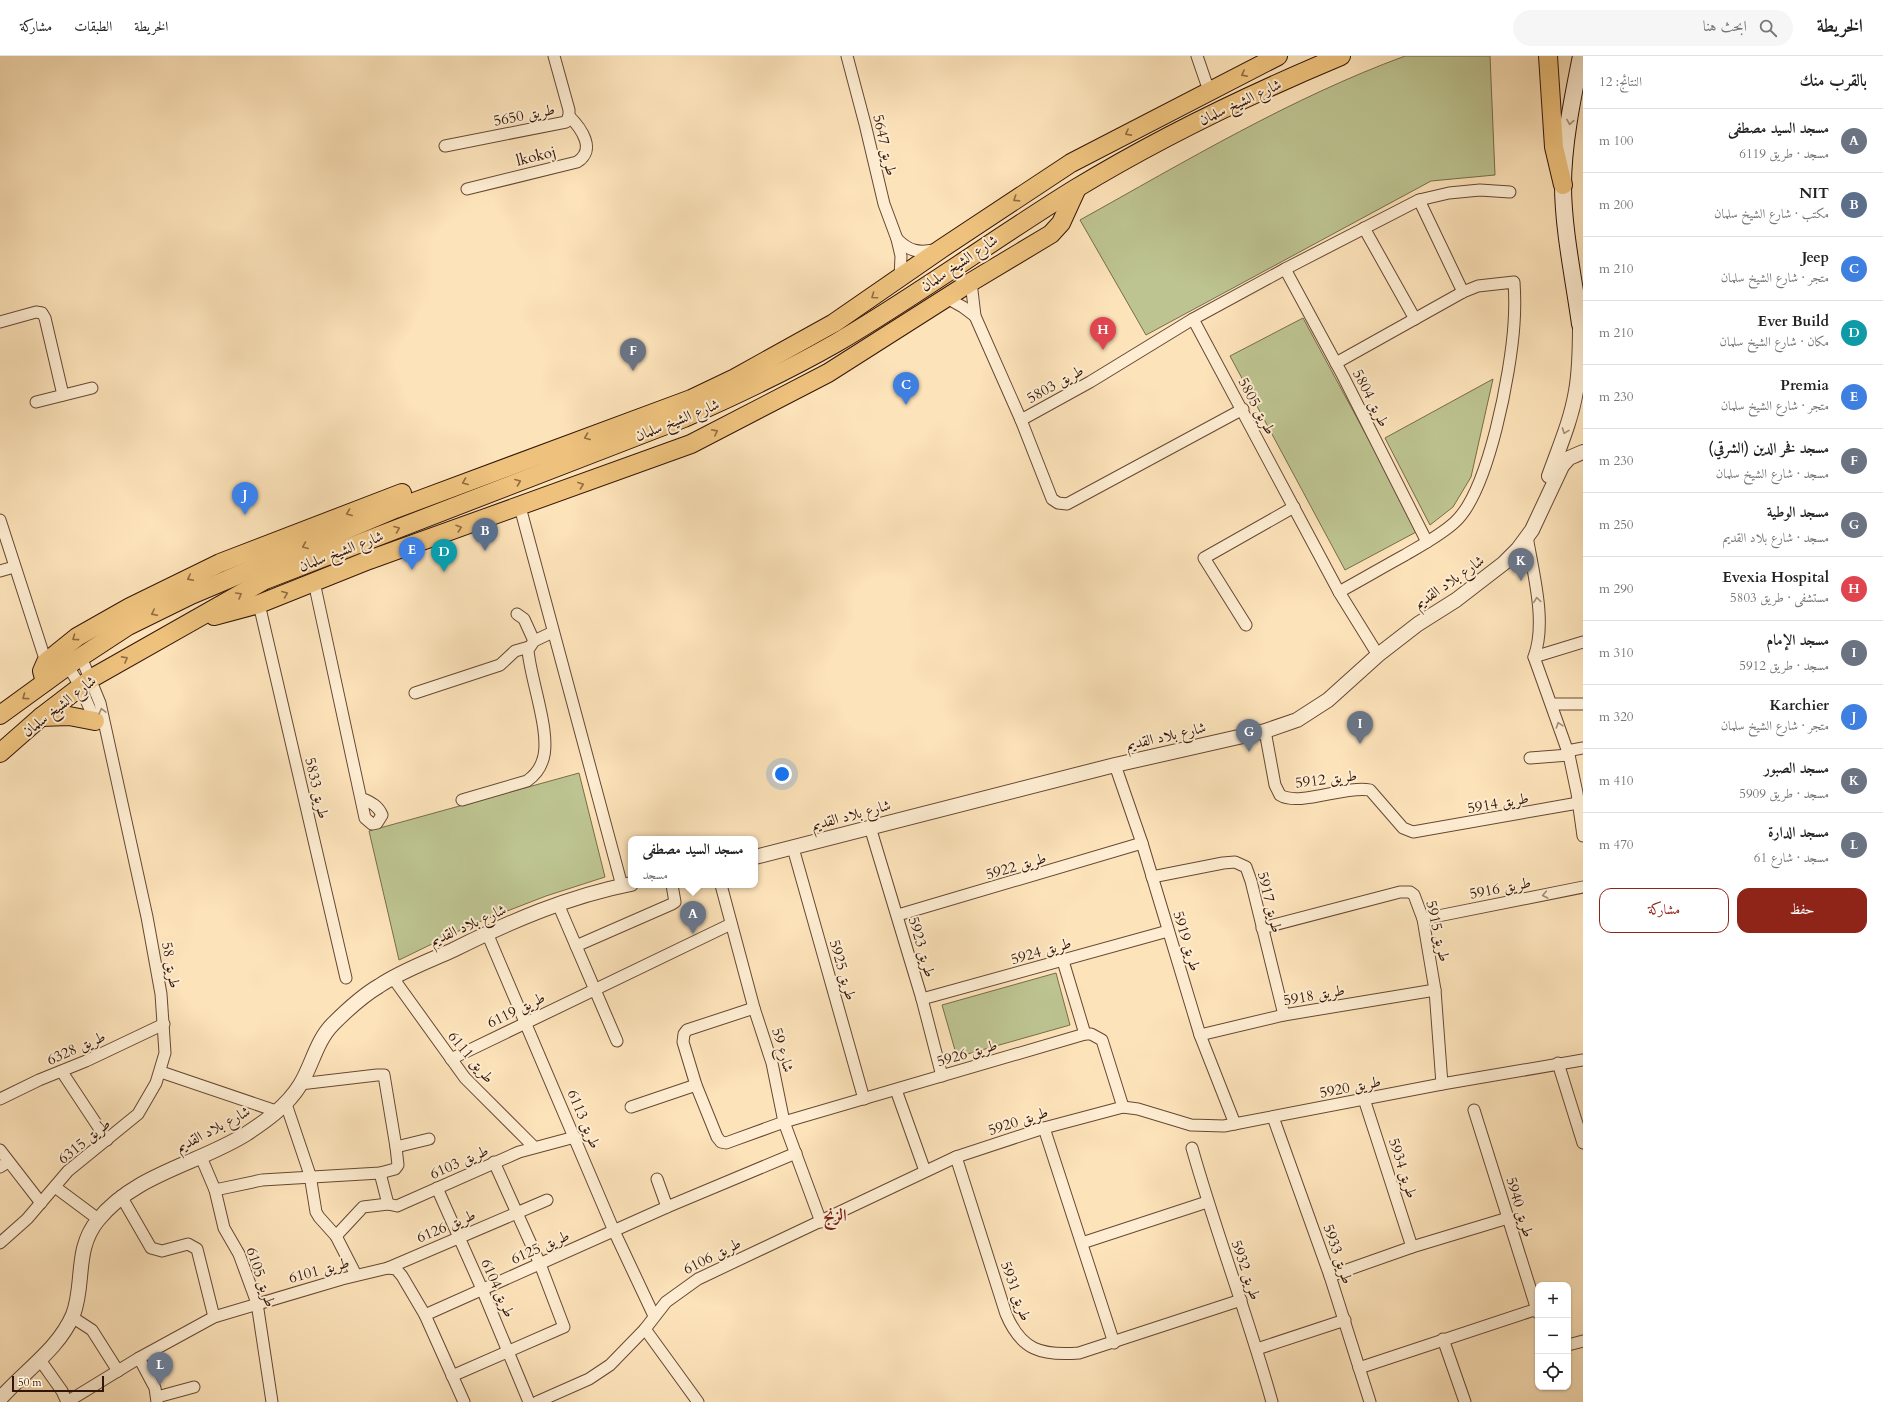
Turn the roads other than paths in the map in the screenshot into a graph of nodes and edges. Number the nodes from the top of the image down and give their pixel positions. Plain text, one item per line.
1 (554, 56) edge
2 (847, 56) edge
3 (1197, 56) edge
4 (1278, 56) edge
5 (1341, 56) edge
6 (1548, 56) edge
7 (1581, 56) edge
8 (1209, 91) junction
9 (569, 116) junction
10 (445, 146) dead end
11 (1563, 185) junction
12 (1077, 188) junction
13 (467, 189) dead end
14 (1510, 192) dead end
15 (1419, 200) junction
16 (1364, 228) junction
17 (897, 239) junction
18 (941, 249) junction
19 (1285, 269) junction
20 (900, 278) junction
21 (971, 282) junction
22 (1463, 292) junction
23 (946, 298) junction
24 (975, 316) junction
25 (1415, 318) junction
26 (1193, 319) junction
27 (0, 322) edge
28 (1582, 327) edge
29 (1336, 363) junction
30 (92, 388) dead end
31 (63, 395) junction
32 (36, 402) dead end
33 (1243, 410) junction
34 (684, 418) junction
35 (1021, 420) junction
36 (691, 444) junction
37 (1583, 452) edge
38 (520, 507) junction
39 (1294, 507) junction
40 (0, 520) edge
41 (1527, 536) junction
42 (1427, 542) junction
43 (14, 567) junction
44 (0, 571) edge
45 (224, 571) junction
46 (314, 582) junction
47 (1339, 592) junction
48 (259, 604) junction
49 (517, 614) dead end
50 (194, 621) junction
51 (1246, 624) dead end
52 (553, 632) junction
53 (1583, 642) edge
54 (531, 644) junction
55 (1378, 656) junction
56 (1534, 657) junction
57 (75, 661) junction
58 (46, 662) junction
59 (45, 682) junction
60 (86, 682) junction
61 (415, 692) dead end
62 (1552, 704) junction
63 (1583, 704) edge
64 (0, 715) edge
65 (41, 717) junction
66 (95, 721) junction
67 (1265, 731) junction
68 (108, 745) junction
69 (1583, 748) edge
70 (0, 753) edge
71 (1568, 753) junction
72 (1530, 758) dead end
73 (1115, 765) junction
74 (360, 798) dead end
75 (462, 800) dead end
76 (1578, 803) junction
77 (870, 827) junction
78 (1423, 831) joint
79 (1583, 834) edge
80 (1142, 844) junction
81 (793, 848) junction
82 (758, 856) edge
83 (1152, 878) junction
84 (623, 886) edge
85 (1583, 887) edge
86 (673, 888) edge
87 (722, 888) edge
88 (558, 904) junction
89 (898, 915) junction
90 (1423, 919) junction
91 (731, 924) junction
92 (1262, 928) junction
93 (1168, 930) junction
94 (487, 933) junction
95 (576, 946) junction
96 (1063, 961) junction
97 (346, 978) dead end
98 (393, 978) junction
99 (595, 989) junction
100 (1435, 990) junction
101 (922, 999) junction
102 (754, 1008) junction
103 (1284, 1015) junction
104 (526, 1021) junction
105 (164, 1024) junction
106 (1085, 1034) junction
107 (1200, 1035) junction
108 (617, 1041) dead end
109 (451, 1059) junction
110 (1583, 1060) edge
111 (1558, 1064) junction
112 (62, 1072) junction
113 (161, 1072) junction
114 (942, 1076) junction
115 (300, 1084) junction
116 (1442, 1084) junction
117 (696, 1085) junction
118 (896, 1090) junction
119 (0, 1099) edge
120 (1364, 1099) junction
121 (864, 1100) junction
122 (281, 1108) junction
123 (631, 1108) dead end
124 (1123, 1108) junction
125 (1474, 1110) dead end
126 (1273, 1117) junction
127 (784, 1122) junction
128 (1235, 1124) junction
129 (1044, 1128) junction
130 (575, 1137) junction
131 (429, 1139) dead end
132 (107, 1140) junction
133 (1583, 1143) edge
134 (396, 1147) junction
135 (534, 1147) junction
136 (1192, 1148) dead end
137 (0, 1150) edge
138 (796, 1153) junction
139 (200, 1157) junction
140 (956, 1157) junction
141 (494, 1162) junction
142 (4, 1164) edge
143 (925, 1171) junction
144 (385, 1172) junction
145 (310, 1176) junction
146 (657, 1179) dead end
147 (55, 1187) junction
148 (437, 1188) junction
149 (215, 1190) junction
150 (121, 1196) junction
151 (547, 1200) dead end
152 (41, 1202) junction
153 (1207, 1202) junction
154 (388, 1204) junction
155 (667, 1207) junction
156 (516, 1212) junction
157 (1508, 1218) junction
158 (98, 1219) junction
159 (820, 1222) junction
160 (614, 1231) junction
161 (336, 1236) junction
162 (459, 1237) junction
163 (0, 1243) edge
164 (1082, 1243) junction
165 (1412, 1247) junction
166 (540, 1264) junction
167 (388, 1268) junction
168 (356, 1275) junction
169 (1330, 1276) junction
170 (482, 1288) junction
171 (1241, 1300) junction
172 (257, 1303) junction
173 (1535, 1305) edge
174 (1535, 1312) edge
175 (425, 1315) junction
176 (654, 1316) junction
177 (72, 1317) junction
178 (214, 1317) junction
179 (1345, 1320) junction
180 (645, 1329) junction
181 (1443, 1339) junction
182 (1583, 1341) edge
183 (1114, 1343) junction
184 (1571, 1344) edge
185 (1257, 1349) junction
186 (508, 1351) junction
187 (139, 1358) junction
188 (40, 1360) junction
189 (1359, 1368) junction
190 (118, 1371) junction
191 (452, 1376) junction
192 (194, 1387) dead end
193 (0, 1399) edge
194 (157, 1399) edge
195 (67, 1402) edge
196 (272, 1402) edge
197 (464, 1402) edge
198 (529, 1402) edge
199 (537, 1402) edge
200 (698, 1402) edge
201 (1272, 1402) edge
202 (1370, 1402) edge
203 (1465, 1402) edge

1 - 9 street, طريق 5650
2 - 17 street, طريق 5647
3 - 8 street
4 -> 8 main road, شارع الشيخ سلمان
5 - 12 main road, شارع الشيخ سلمان
6 - 11 main road
7 -> 11 main road
8 -> 18 main road, شارع الشيخ سلمان
9 - 10 street, طريق 5650
9 - 13 street, lkokoj
11 - 28 main road
12 - 21 main road
12 - 34 main road, شارع الشيخ سلمان
14 - 15 street, طريق 5803
15 - 16 street, طريق 5803
15 - 22 street
16 - 19 street, طريق 5803
16 - 25 street
17 - 18 street
17 - 20 street, طريق 5647
18 - 20 main road, شارع الشيخ سلمان
19 - 26 street, طريق 5803
19 - 29 street, طريق 5804
20 -> 45 main road, شارع الشيخ سلمان
21 - 23 main road
21 - 24 street, طريق 5803
22 - 25 street
22 - 42 street
23 - 24 street
36 -> 23 main road
24 - 35 street, طريق 5803
25 - 29 street
26 - 33 street, طريق 5805
26 - 35 street, طريق 5803
27 - 31 street
28 -> 41 street, شارع بلاد القديم
29 - 42 street, طريق 5804
30 - 31 street
31 - 32 street
33 - 35 street
33 - 39 street, طريق 5805
34 - 36 main road
50 -> 34 main road, شارع الشيخ سلمان
38 -> 36 main road
37 - 41 street, شارع بلاد القديم
46 -> 38 main road
38 - 52 street
39 - 47 street, طريق 5805
39 - 51 street
40 - 43 street
41 - 55 street, شارع بلاد القديم
56 -> 41 street
42 - 47 street
43 - 44 street
43 - 58 street
45 -> 57 main road, شارع الشيخ سلمان
45 -> 58 main road
48 -> 46 main road
46 - 74 street
47 - 55 street, طريق 5805
48 - 50 main road
48 - 97 street, طريق 5833
49 - 54 street
60 -> 50 main road, شارع الشيخ سلمان
52 - 54 street
52 - 84 street
53 - 56 street
54 - 61 street
54 - 75 street
55 - 67 street, شارع بلاد القديم
56 - 62 street
57 - 59 main road, شارع الشيخ سلمان
57 - 60 street, طريق 58
57 - 60 street, طريق 58
58 - 59 main road
59 -> 64 main road, شارع الشيخ سلمان
60 - 65 main road, شارع الشيخ سلمان
60 - 66 street, طريق 58
68 -> 60 street, طريق 58
62 - 63 street
71 -> 62 street
65 - 66 main road
65 - 70 main road, شارع الشيخ سلمان
66 - 68 street, طريق 58
67 - 73 street, شارع بلاد القديم
67 - 78 street, طريق 5912
68 - 105 street, طريق 58
69 - 71 street
71 - 72 street
71 - 76 street
73 - 77 street, شارع بلاد القديم
73 - 80 street, طريق 5919
76 - 78 street, طريق 5914
76 - 79 street
77 - 81 street, شارع بلاد القديم
77 - 89 street, طريق 5923
80 - 83 street, طريق 5919
80 - 89 street, طريق 5922
81 - 82 street, شارع بلاد القديم
81 - 121 street, طريق 5925
83 - 92 street, طريق 5917
83 - 93 street, طريق 5919
84 - 88 street, شارع بلاد القديم
85 -> 90 street, طريق 5916
86 - 95 street
87 - 91 street, شارع 59
88 - 94 street, شارع بلاد القديم
88 - 95 street
89 - 101 street, طريق 5923
90 - 92 street, طريق 5915
90 - 100 street, طريق 5915
91 - 99 street, طريق 6119
91 - 102 street, شارع 59
92 - 103 street, طريق 5917
93 - 96 street, طريق 5924
93 - 107 street, طريق 5919
94 - 98 street, شارع بلاد القديم
94 - 104 street, طريق 6113
95 - 99 street
96 - 101 street, طريق 5924
96 - 106 street
98 - 109 street, طريق 6111
98 - 115 street, شارع بلاد القديم
99 - 104 street, طريق 6119
99 - 108 street
100 - 103 street, طريق 5918
100 - 116 street, طريق 5915
101 - 114 street, طريق 5923
102 - 117 street
102 - 127 street, شارع 59
103 - 107 street, طريق 5918
104 - 109 street, طريق 6119
104 - 130 street, طريق 6113
105 - 112 street, طريق 6328
105 - 113 street, طريق 58
106 - 114 street, طريق 5926
106 - 124 street
107 - 128 street, طريق 5919
109 - 135 street, طريق 6111
110 - 111 street, طريق 5920
111 - 116 street, طريق 5920
111 - 133 street
112 - 119 street, طريق 6328
112 - 132 street
113 - 122 street
113 - 132 street, طريق 6315
114 - 118 street, طريق 5926
115 - 122 street, شارع بلاد القديم
115 - 134 street
116 - 120 street, طريق 5920
117 - 123 street
117 - 127 street, طريق 5926
118 - 121 street, طريق 5926
118 - 143 street
120 - 126 street, طريق 5920
120 - 165 street, طريق 5934
121 - 127 street, طريق 5926
122 - 139 street, شارع بلاد القديم
122 - 145 street
124 - 128 street, طريق 5920
124 - 129 street, طريق 5920
125 - 157 street, طريق 5940
126 - 128 street, طريق 5920
126 - 169 street, طريق 5933
127 - 138 street, شارع 59
129 - 140 street, طريق 5920
129 - 164 street
130 - 135 street, طريق 6103
130 - 160 street, طريق 6113
131 - 134 street
132 - 147 street, طريق 6315
134 - 144 street
135 - 141 street, طريق 6103
136 - 153 street, طريق 5932
137 - 142 street
138 - 155 street, طريق 6125
138 - 159 street, شارع 59
139 - 149 street, طريق 6105
139 - 150 street, شارع بلاد القديم
140 - 143 street, طريق 5920
140 - 183 street, طريق 5931
141 - 148 street, طريق 6103
141 - 156 street
142 - 152 street
143 - 159 street, طريق 6106
144 - 145 street
144 - 154 street
145 - 149 street
145 - 161 street
146 - 155 street
147 - 152 street, طريق 6315
147 - 158 street
148 - 154 street, طريق 6103
148 - 162 street, طريق 6104
149 - 172 street, طريق 6105
150 - 158 street, شارع بلاد القديم
150 - 178 street
151 - 156 street, طريق 6126
152 - 163 street, طريق 6315
153 - 164 street
153 - 171 street, طريق 5932
154 - 161 street, طريق 6103
155 - 160 street, طريق 6125
156 - 162 street, طريق 6126
156 - 166 street
157 - 165 street
157 - 173 street, طريق 5940
158 - 177 street, شارع بلاد القديم
159 - 176 street, طريق 6106
160 - 166 street, طريق 6125
160 - 176 street, طريق 6113
161 - 168 street
162 - 167 street, طريق 6126
162 - 170 street, طريق 6104
164 - 183 street
165 - 169 street
166 - 170 street, طريق 6125
166 - 186 street
167 - 168 street, طريق 6101
167 - 175 street
168 - 172 street, طريق 6101
169 - 179 street, طريق 5933
170 - 175 street, طريق 6125
170 - 186 street, طريق 6104
171 - 183 street, طريق 5931
171 - 185 street, طريق 5932
172 - 178 street, طريق 6101
172 - 196 street, طريق 6105
174 - 181 street
175 - 191 street
176 - 180 street, طريق 6106
177 - 188 street, شارع بلاد القديم
177 - 190 street
178 - 187 street, طريق 6101
179 - 185 street
179 - 189 street, طريق 5933
180 - 199 street, طريق 6106
180 - 200 street
181 - 189 street
181 - 203 street
182 - 184 street
185 - 201 street, طريق 5932
186 - 191 street
186 - 198 street, طريق 6104
187 - 190 street, طريق 6101
187 - 194 street
188 - 193 street, شارع بلاد القديم
188 - 195 street
189 - 202 street, طريق 5933
190 - 195 street, طريق 6101
191 - 197 street
192 - 194 street

